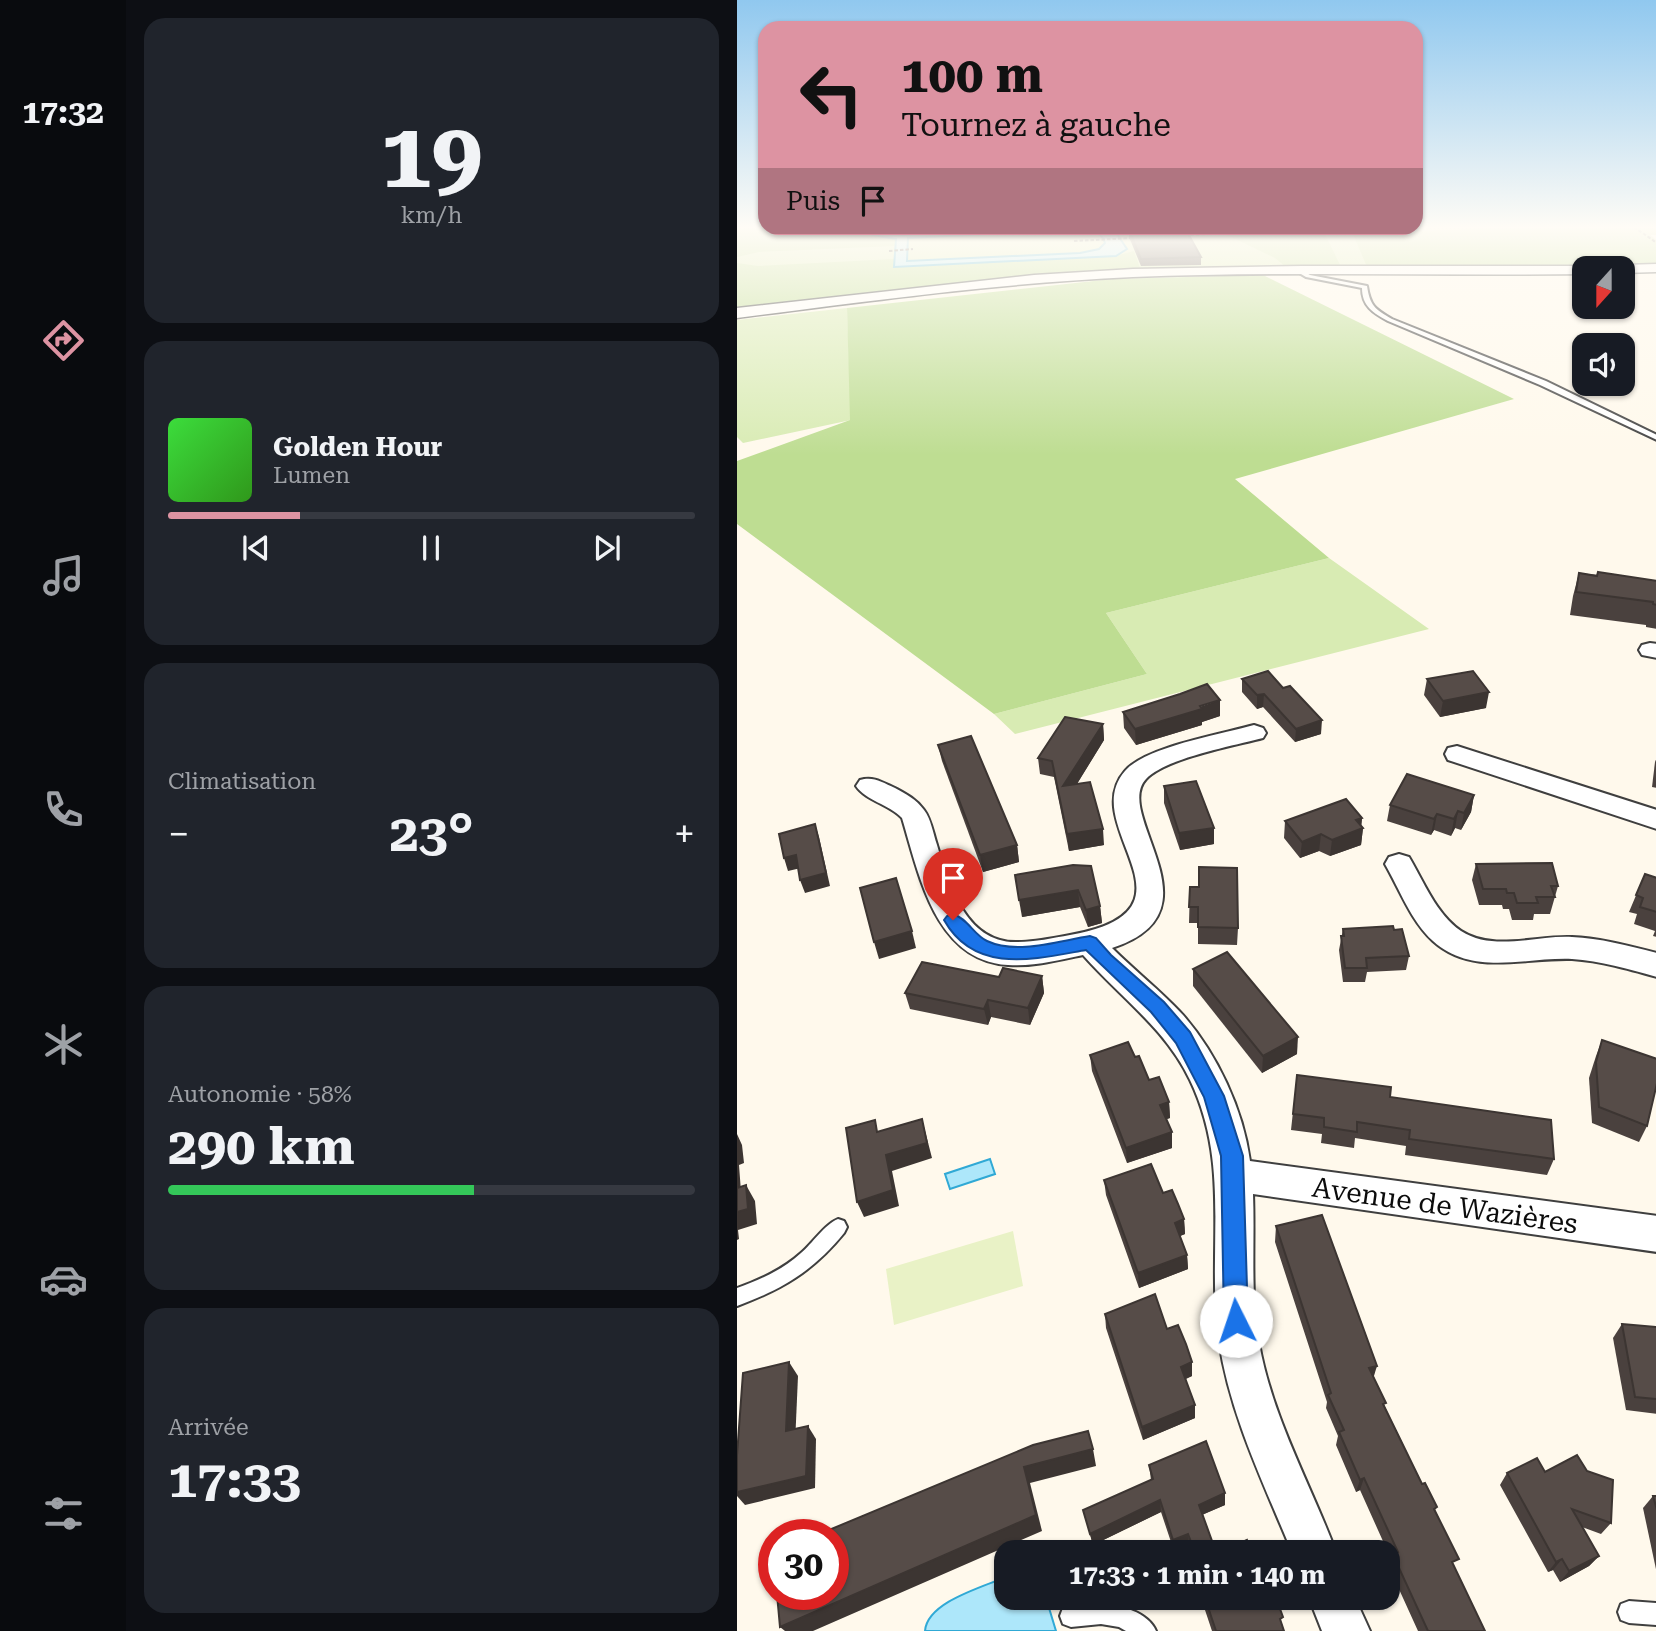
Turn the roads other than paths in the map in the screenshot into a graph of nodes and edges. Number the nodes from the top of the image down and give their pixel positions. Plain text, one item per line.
1 (829, 303) edge
2 (1368, 303) edge
3 (737, 313) edge
4 (1656, 438) edge
5 (1254, 733) dead end
6 (1457, 754) dead end
7 (869, 786) dead end
8 (1656, 820) edge
9 (1399, 864) dead end
10 (1090, 943) junction
11 (1656, 965) edge
12 (1234, 1175) junction
13 (839, 1227) dead end
14 (1656, 1234) edge
15 (737, 1297) edge
16 (1309, 1540) edge
17 (1337, 1610) edge
18 (1629, 1612) dead end
19 (1656, 1614) edge
20 (1071, 1616) dead end
21 (1145, 1631) edge
22 (1345, 1631) edge

1 - 3 street
2 - 4 lane
5 - 10 street
6 - 8 street
7 - 10 street
9 - 11 street
10 - 12 street
12 - 14 street, Avenue de Wazières
12 - 16 street
13 - 15 lane
17 - 22 street
18 - 19 lane
20 - 21 lane

